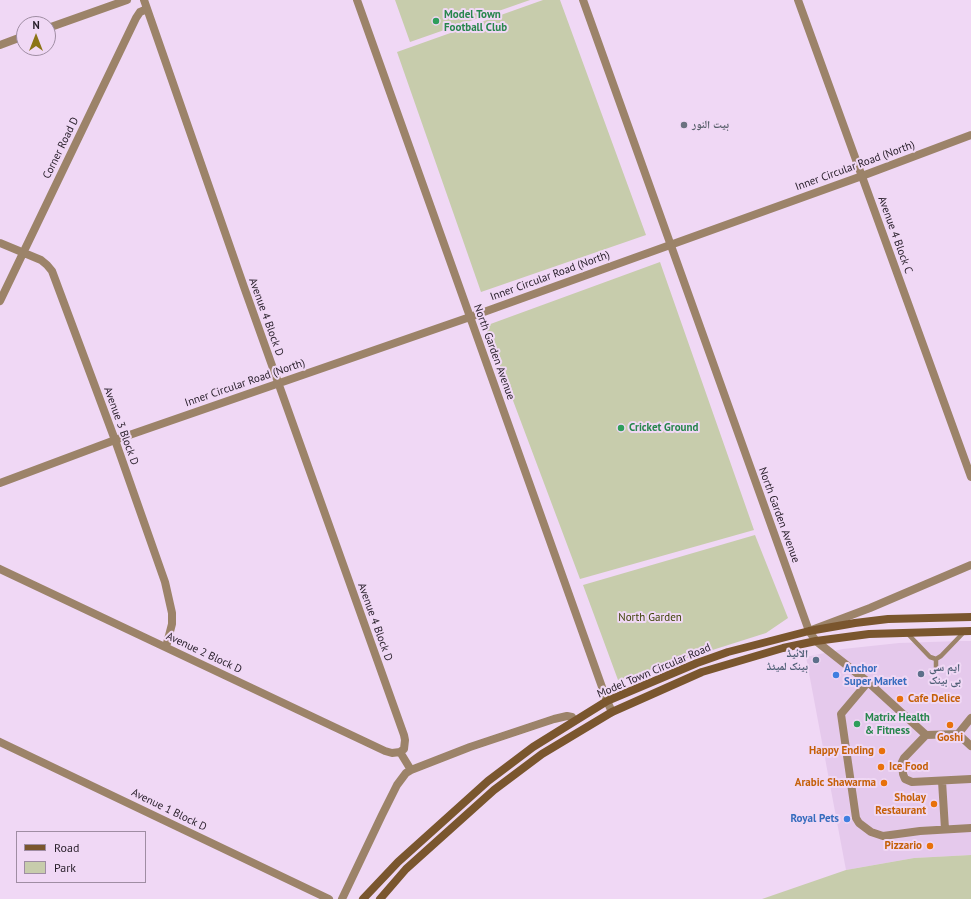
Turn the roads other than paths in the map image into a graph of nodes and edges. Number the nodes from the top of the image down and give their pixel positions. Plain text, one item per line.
1 (127, 0) edge
2 (144, 0) edge
3 (357, 0) edge
4 (583, 0) edge
5 (798, 0) edge
6 (147, 9) junction
7 (56, 25) edge
8 (16, 39) edge
9 (0, 45) edge
10 (971, 135) edge
11 (862, 176) junction
12 (0, 243) edge
13 (670, 245) junction
14 (23, 253) junction
15 (0, 301) edge
16 (470, 317) junction
17 (278, 383) junction
18 (115, 440) junction
19 (971, 477) edge
20 (0, 483) edge
21 (971, 565) edge
22 (0, 569) edge
23 (971, 618) edge
24 (809, 631) junction
25 (968, 631) edge
26 (907, 632) junction
27 (816, 641) junction
28 (166, 647) junction
29 (936, 659) junction
30 (936, 669) dead end
31 (868, 682) junction
32 (607, 701) junction
33 (612, 712) junction
34 (971, 718) edge
35 (574, 720) junction
36 (958, 734) junction
37 (926, 735) junction
38 (0, 742) edge
39 (971, 746) edge
40 (400, 752) junction
41 (411, 770) junction
42 (971, 780) edge
43 (942, 781) junction
44 (971, 828) edge
45 (945, 829) junction
46 (329, 899) edge
47 (342, 899) edge
48 (363, 899) edge
49 (380, 899) edge

1 - 7 street
2 - 6 street, Avenue 4 Block D
3 - 16 street, North Garden Avenue
4 - 13 street, North Garden Avenue
5 - 11 street, Avenue 4 Block C
6 - 14 street, Corner Road D
6 - 17 street, Avenue 4 Block D
8 - 9 street
10 - 11 street, Inner Circular Road (North)
11 - 13 street, Inner Circular Road (North)
11 - 19 street, Avenue 4 Block C
12 - 14 street, Avenue 3 Block D
13 - 16 street, Inner Circular Road (North)
13 - 24 street, North Garden Avenue
14 - 15 street, Corner Road D
14 - 18 street, Avenue 3 Block D
16 - 17 street, Inner Circular Road (North)
16 - 32 street, North Garden Avenue
17 - 18 street, Inner Circular Road (North)
17 - 40 street, Avenue 4 Block D
18 - 20 street, Inner Circular Road (North)
18 - 28 street, Avenue 3 Block D
21 - 24 street
22 - 28 street, Avenue 2 Block D
23 - 24 main road, Model Town Circular Road
24 - 27 street, North Garden Avenue
24 - 32 main road, Model Town Circular Road
25 - 26 main road, Model Town Circular Road
25 - 29 lane
26 - 27 main road, Model Town Circular Road
26 - 29 lane
27 - 31 street, North Garden Avenue
27 - 33 main road, Model Town Circular Road
28 - 40 street, Avenue 2 Block D
29 - 30 lane
31 - 37 street, North Garden Avenue
31 - 45 street
32 - 33 street, North Garden Avenue
32 - 35 main road, Model Town Circular Road
33 - 49 main road, Model Town Circular Road
34 - 36 street
35 - 41 street
35 - 48 main road, Model Town Circular Road
36 - 37 street
36 - 39 street
37 - 43 street
38 - 46 street, Avenue 1 Block D
40 - 41 street
41 - 47 street
42 - 43 street
43 - 45 street
44 - 45 street

